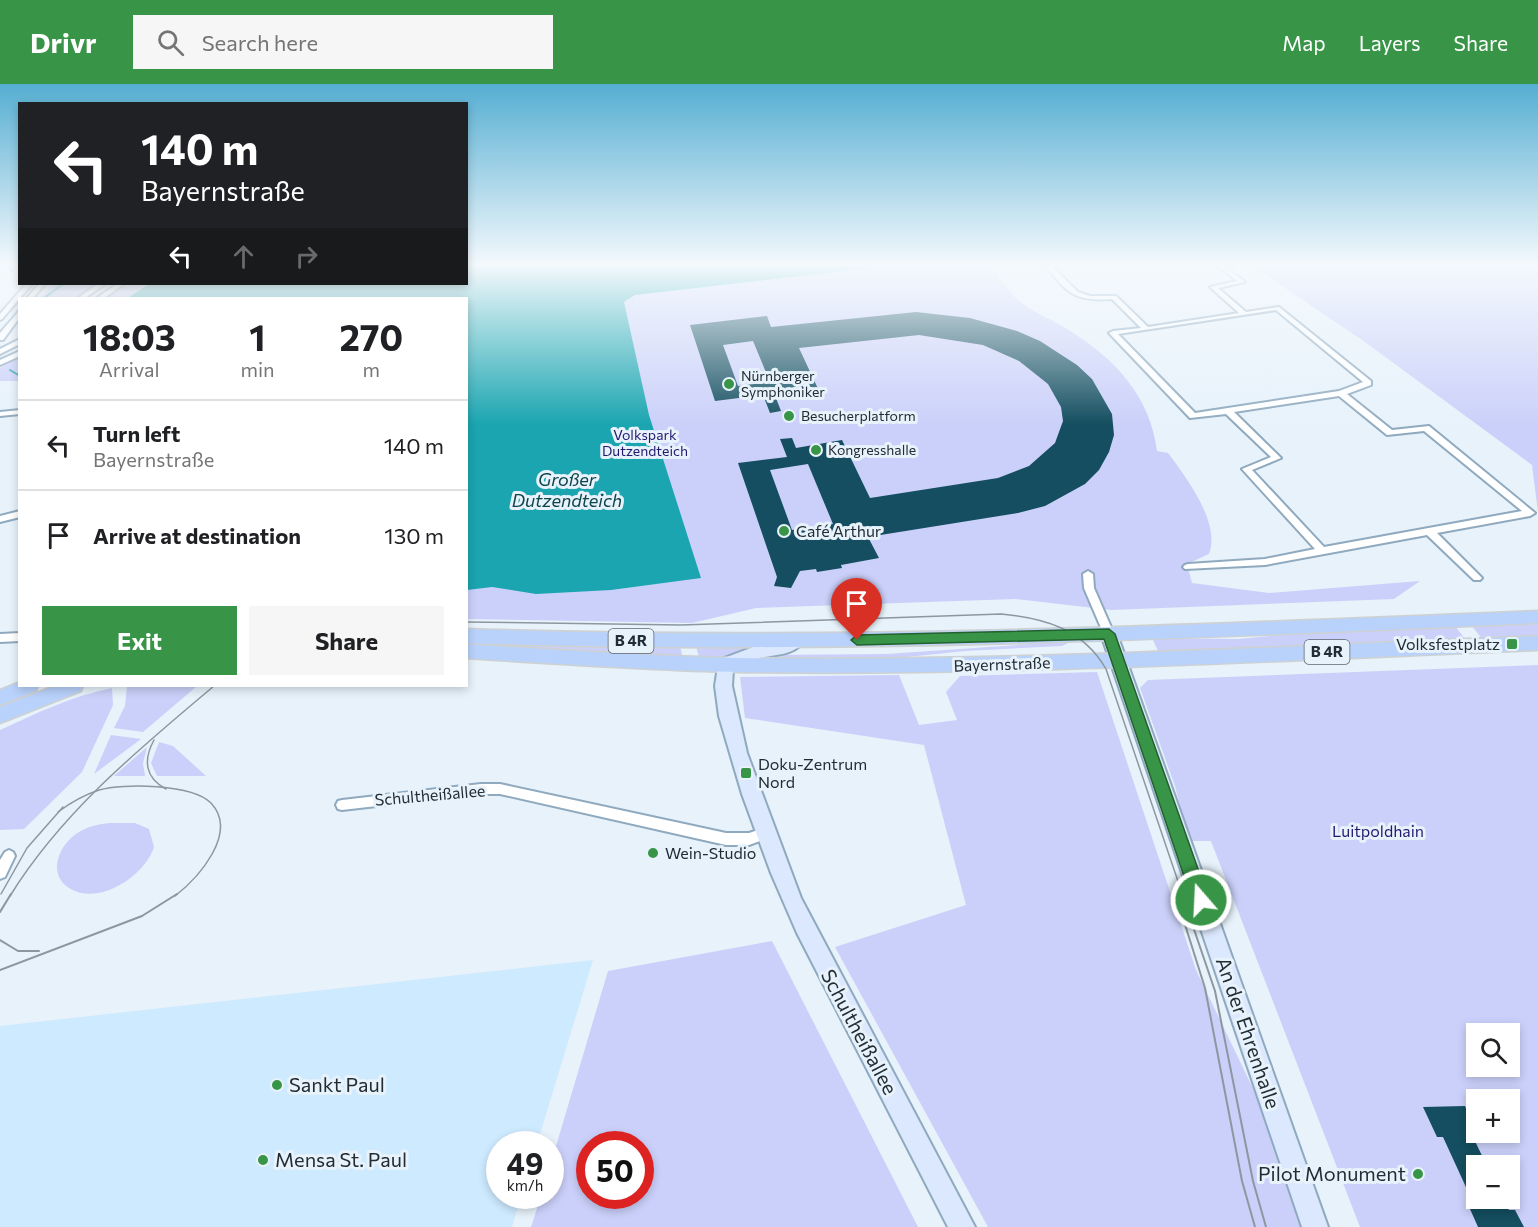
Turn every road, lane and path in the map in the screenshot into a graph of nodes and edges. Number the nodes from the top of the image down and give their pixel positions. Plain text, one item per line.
1 (15, 318) edge
2 (1135, 318) edge
3 (1216, 318) edge
4 (1289, 318) edge
5 (1146, 329) junction
6 (0, 338) edge
7 (18, 340) edge
8 (18, 341) edge
9 (0, 352) edge
10 (18, 354) edge
11 (0, 363) edge
12 (1341, 393) junction
13 (1228, 411) junction
14 (18, 412) edge
15 (0, 414) edge
16 (18, 514) edge
17 (0, 519) edge
18 (1429, 531) junction
19 (1322, 551) junction
20 (1188, 567) dead end
21 (1088, 574) dead end
22 (1477, 578) dead end
23 (1538, 617) edge
24 (1232, 630) junction
25 (1109, 634) junction
26 (468, 636) edge
27 (18, 637) edge
28 (0, 638) edge
29 (796, 640) junction
30 (1538, 643) edge
31 (468, 651) edge
32 (1242, 655) junction
33 (1117, 661) junction
34 (1025, 664) junction
35 (725, 665) junction
36 (27, 687) edge
37 (72, 687) edge
38 (0, 698) edge
39 (0, 716) edge
40 (342, 805) dead end
41 (764, 834) junction
42 (9, 856) dead end
43 (0, 873) edge
44 (962, 1227) edge
45 (1316, 1227) edge

1 - 6 street
2 - 5 street
3 - 5 street
4 - 12 street
5 - 13 street
6 - 7 street
8 - 9 street
10 - 11 street
12 - 13 street
12 - 18 street
13 - 19 street
14 - 15 street
16 - 17 street
18 - 19 street
18 - 22 street
19 - 20 street
21 - 25 street
23 - 24 main road, Bayernstraße / B 4R
24 - 25 main road, Bayernstraße / B 4R
24 - 32 main road
25 - 29 main road, Bayernstraße / B 4R
25 - 33 main road, An der Ehrenhalle
25 - 34 main road, B 4R
26 - 29 main road, Bayernstraße / B 4R
27 - 28 street
29 - 35 main road
30 - 32 main road, Bayernstraße / B 4R
31 - 35 main road, Bayernstraße / B 4R
32 - 33 main road, Bayernstraße / B 4R
33 - 34 main road, Bayernstraße / B 4R
33 - 45 main road, An der Ehrenhalle
34 - 35 main road, Bayernstraße / B 4R
35 - 41 main road, Schultheißallee
36 - 38 main road
37 - 39 main road
40 - 41 street, Schultheißallee
41 - 44 main road, Schultheißallee
42 - 43 street

